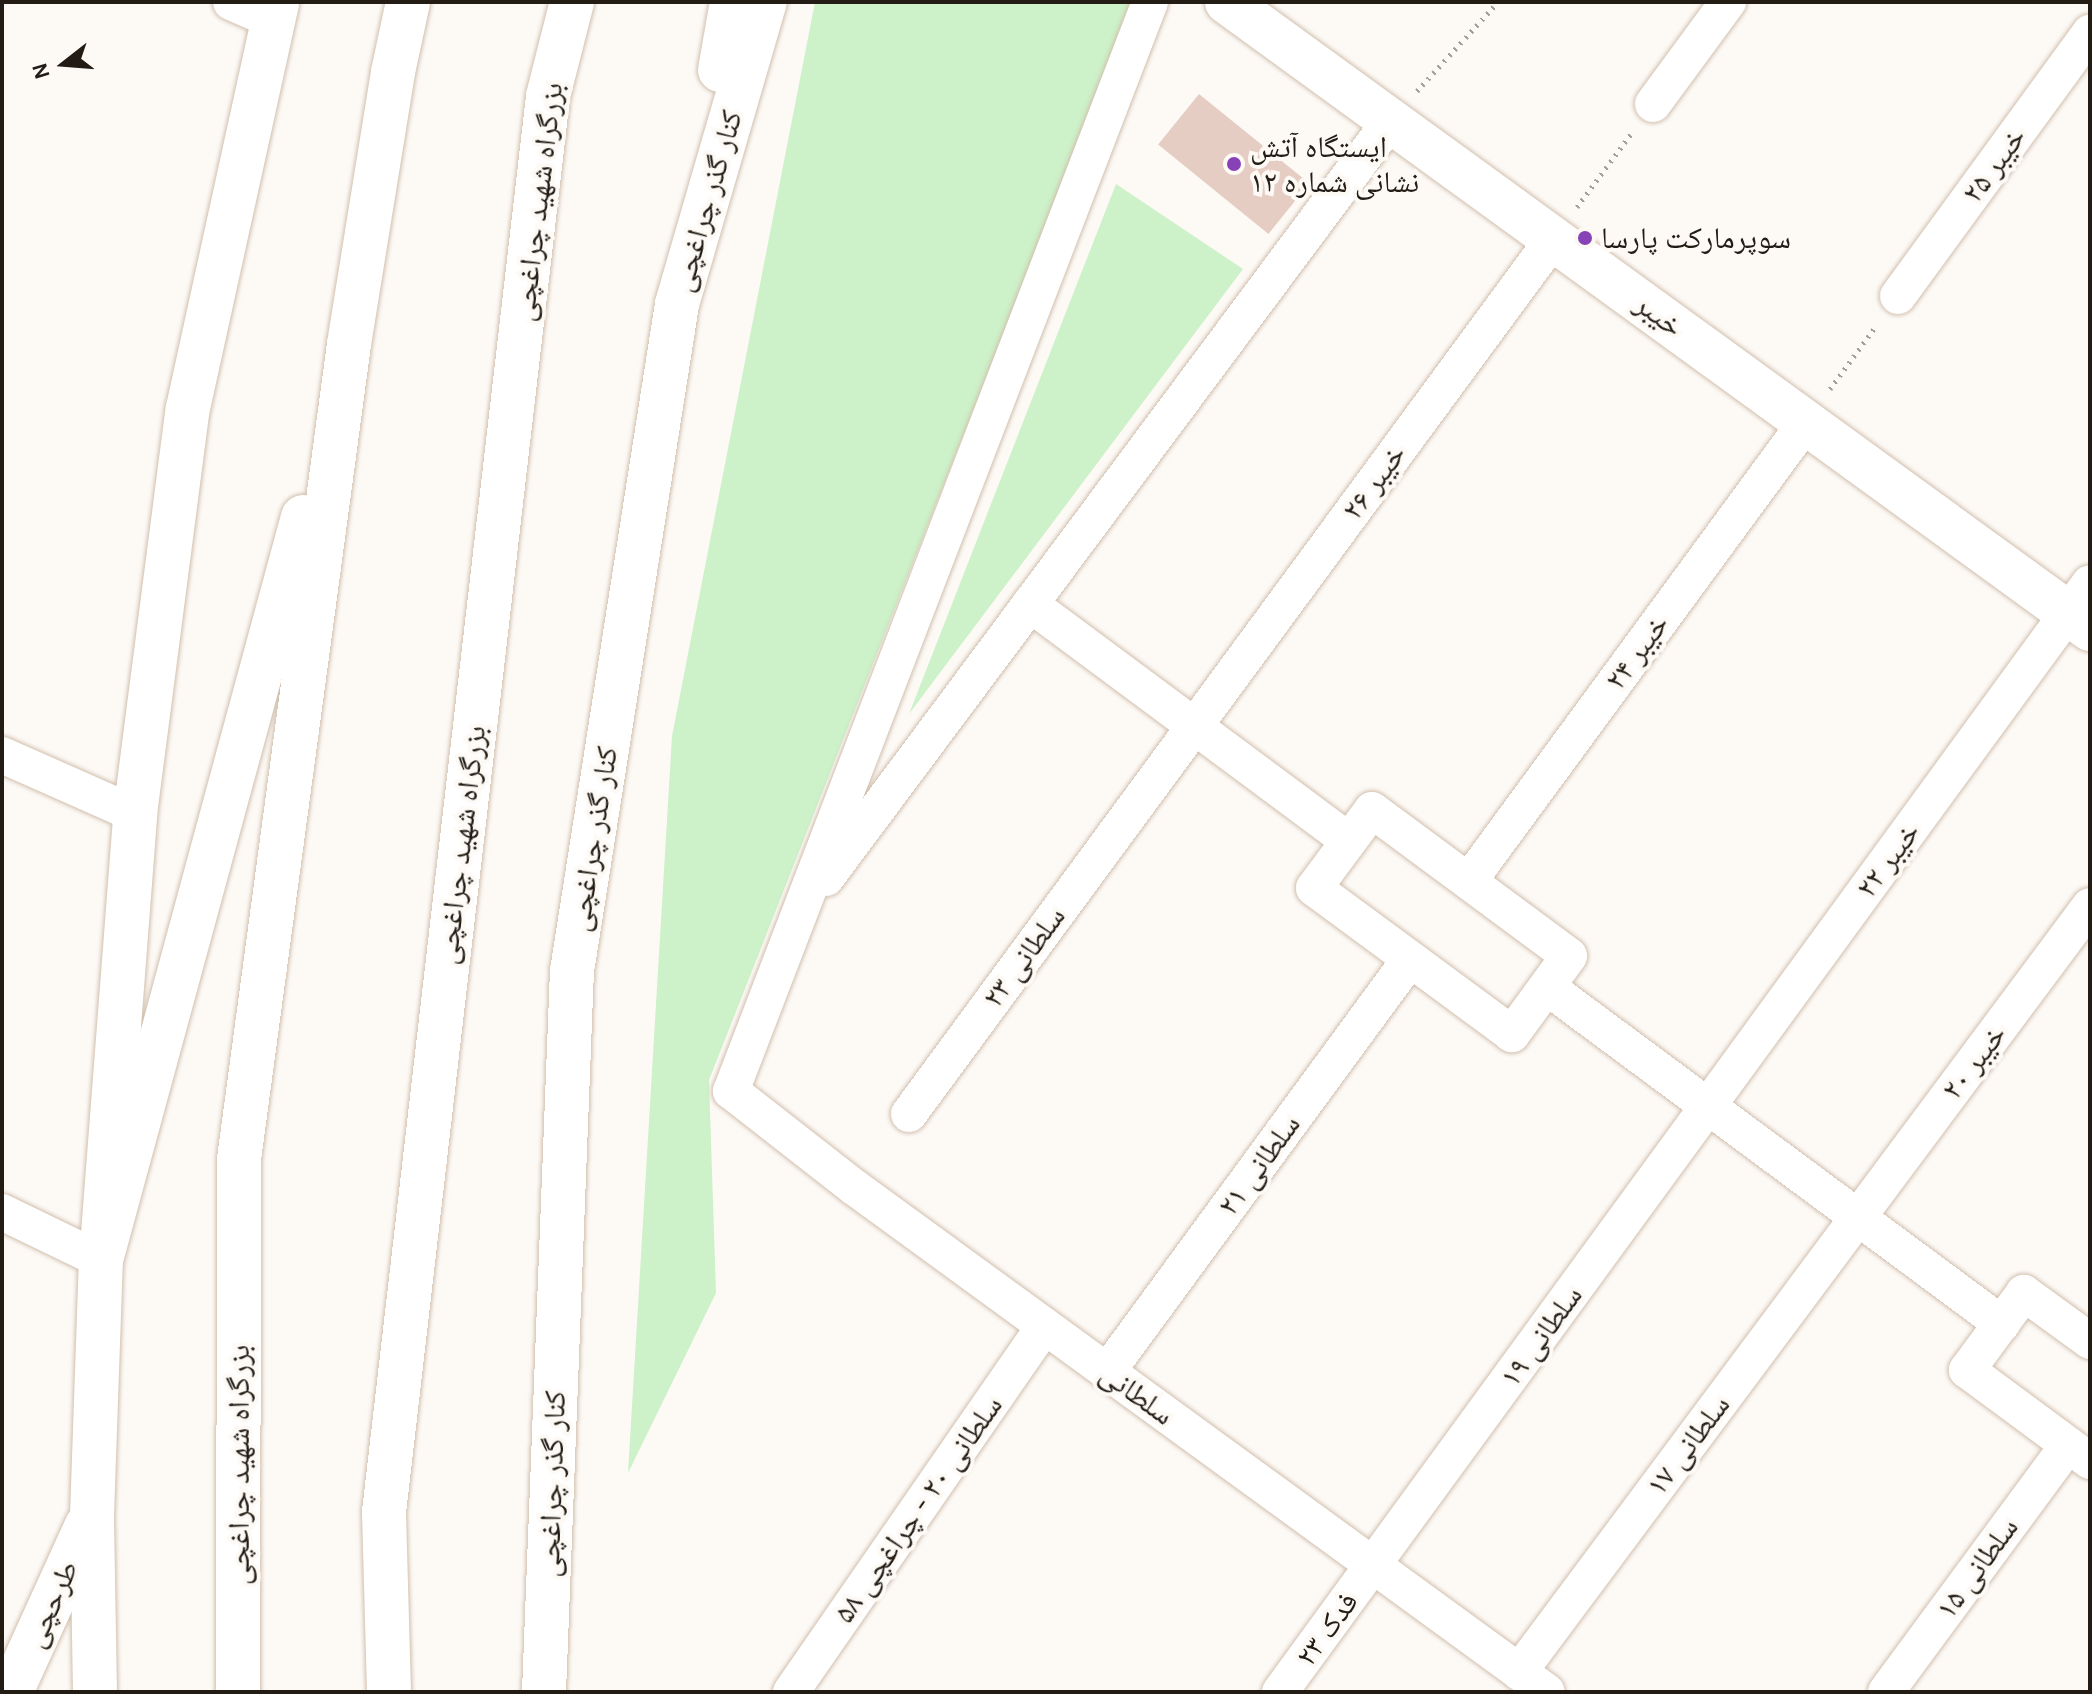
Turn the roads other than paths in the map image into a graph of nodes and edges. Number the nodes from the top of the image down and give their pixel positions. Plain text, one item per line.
1 (231, 2) edge
2 (408, 2) edge
3 (572, 2) edge
4 (732, 2) edge
5 (765, 2) edge
6 (1150, 2) edge
7 (1227, 2) edge
8 (1728, 2) edge
9 (277, 8) edge
10 (2090, 33) edge
11 (1653, 104) road end
12 (1392, 119) junction
13 (1554, 238) junction
14 (1898, 296) road end
15 (677, 304) junction
16 (349, 344) junction
17 (1806, 422) junction
18 (1030, 604) junction
19 (2083, 609) edge
20 (1194, 726) junction
21 (2, 755) edge
22 (135, 814) junction
23 (1349, 841) junction
24 (1469, 881) junction
25 (2090, 906) edge
26 (799, 915) junction
27 (1410, 959) junction
28 (1547, 987) junction
29 (1708, 1106) junction
30 (909, 1114) dead end
31 (2, 1212) edge
32 (1858, 1218) junction
33 (101, 1260) junction
34 (2002, 1324) junction
35 (1044, 1326) junction
36 (2090, 1341) edge
37 (1107, 1372) junction
38 (2079, 1453) edge
39 (92, 1515) junction
40 (1373, 1565) junction
41 (1533, 1682) edge
42 (11, 1692) edge
43 (95, 1692) edge
44 (238, 1692) edge
45 (389, 1692) edge
46 (544, 1692) edge
47 (791, 1692) edge
48 (1280, 1692) edge
49 (1886, 1692) edge

1 - 9 street
2 - 16 main road, بزرگراه شهید چراغچی
3 - 45 main road, بزرگراه شهید چراغچی
4 - 15 main road
5 - 15 main road, کنار گذر چراغچی
6 - 26 street
7 - 12 main road, خیبر
8 - 11 street
9 - 22 main road
10 - 14 street, خیبر ۲۵
12 - 13 main road, خیبر
12 - 18 street
13 - 17 main road, خیبر
13 - 20 street, خیبر ۲۶
15 - 46 main road, کنار گذر چراغچی
16 - 33 main road
16 - 44 main road, بزرگراه شهید چراغچی
17 - 19 main road, خیبر
17 - 24 street, خیبر ۲۴
18 - 20 street
18 - 26 street
19 - 29 street, خیبر ۲۲
20 - 23 street
20 - 30 street, سلطانی ۲۳
21 - 22 street
22 - 33 main road
23 - 24 street
23 - 27 street
24 - 28 street
25 - 32 street, خیبر ۲۰
26 - 35 street, سلطانی
27 - 28 street
27 - 37 street, سلطانی ۲۱
28 - 29 street
29 - 32 street
29 - 40 street, سلطانی ۱۹
31 - 33 street
32 - 34 street
32 - 41 street, سلطانی ۱۷
33 - 39 main road
34 - 36 street
34 - 38 street
35 - 37 street, سلطانی
35 - 47 street, سلطانی ۲۰ - چراغچی ۵۸
37 - 40 street, سلطانی
38 - 49 street, سلطانی ۱۵
39 - 42 main road, طرحچی
39 - 43 main road
40 - 41 street, سلطانی
40 - 48 street, فدک ۲۳

